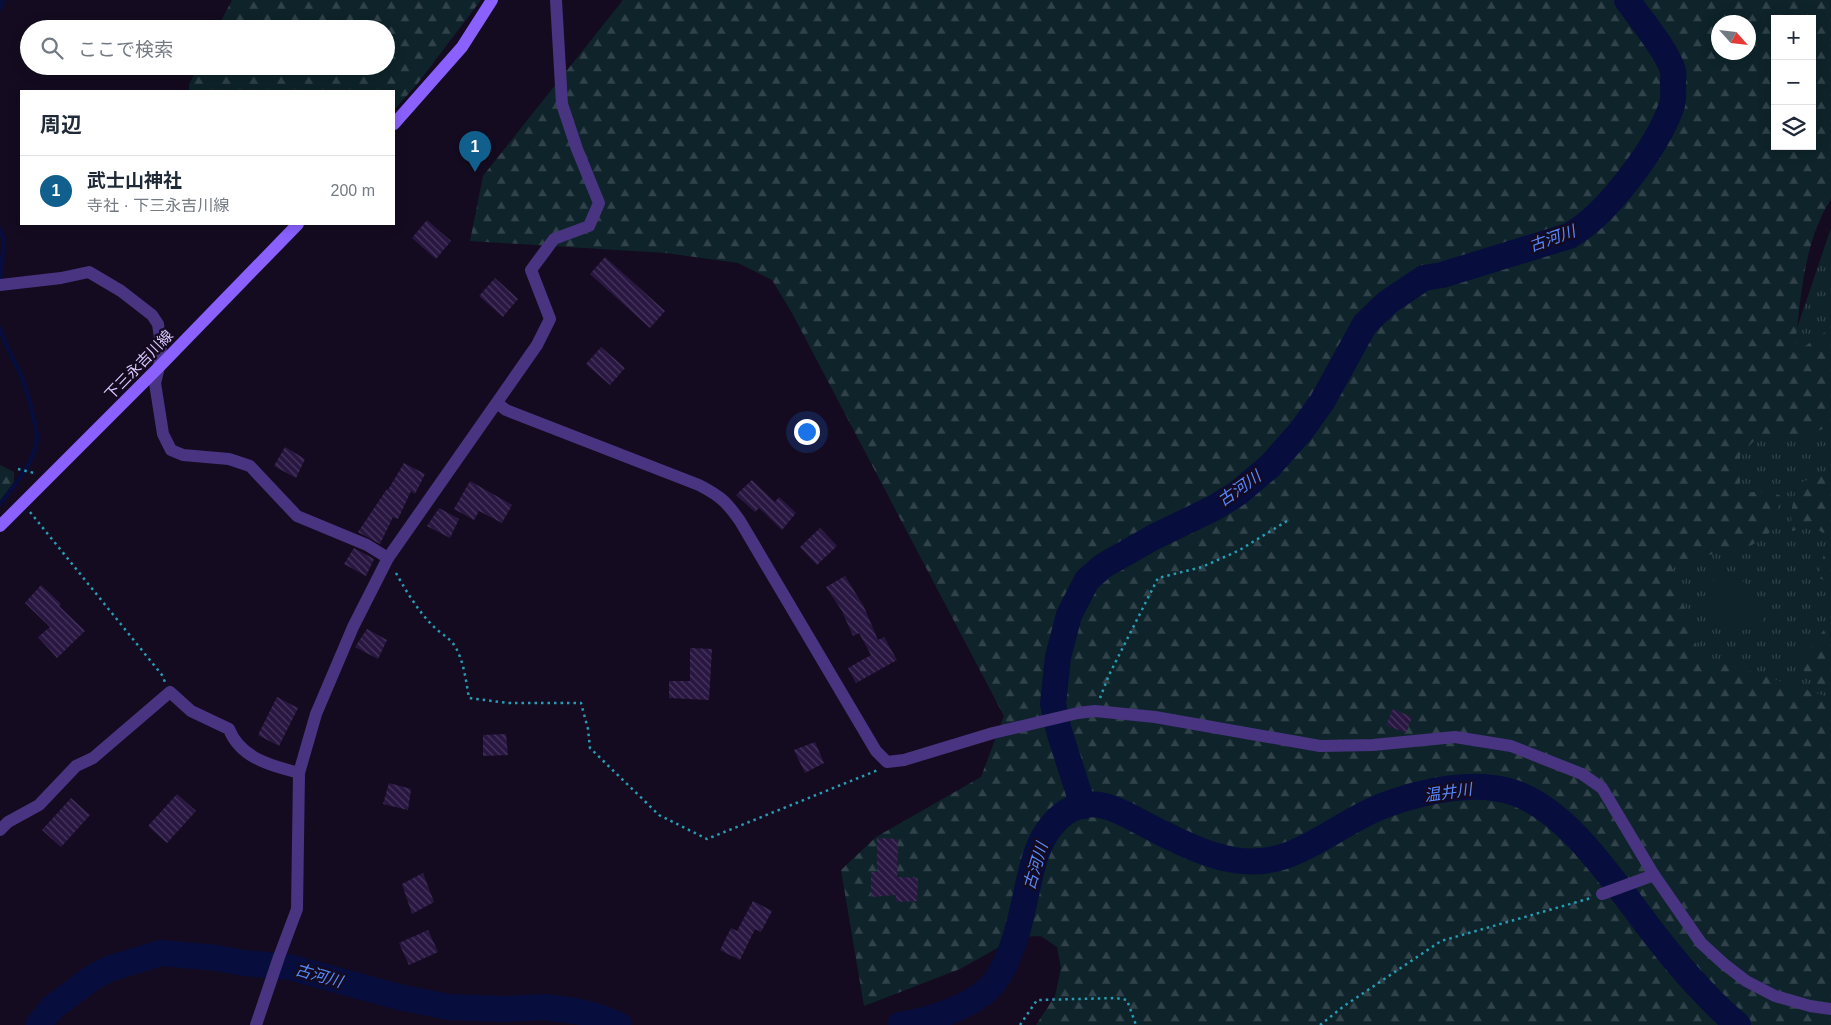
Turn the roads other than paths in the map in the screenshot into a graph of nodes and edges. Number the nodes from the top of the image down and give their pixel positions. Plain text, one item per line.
1 (492, 0) edge
2 (556, 0) edge
3 (395, 123) edge
4 (297, 225) edge
5 (2, 285) edge
6 (159, 368) junction
7 (497, 403) junction
8 (0, 526) edge
9 (388, 558) junction
10 (300, 773) junction
11 (0, 830) edge
12 (1652, 875) junction
13 (1602, 894) road end
14 (1831, 1009) edge
15 (256, 1025) edge

1 - 3 main road
2 - 7 street
4 - 6 main road, 下三永吉川線
5 - 6 street
6 - 8 main road, 下三永吉川線
6 - 9 street
7 - 9 street
7 - 12 street
9 - 10 street
10 - 11 street
10 - 15 street
12 - 13 street
12 - 14 street

